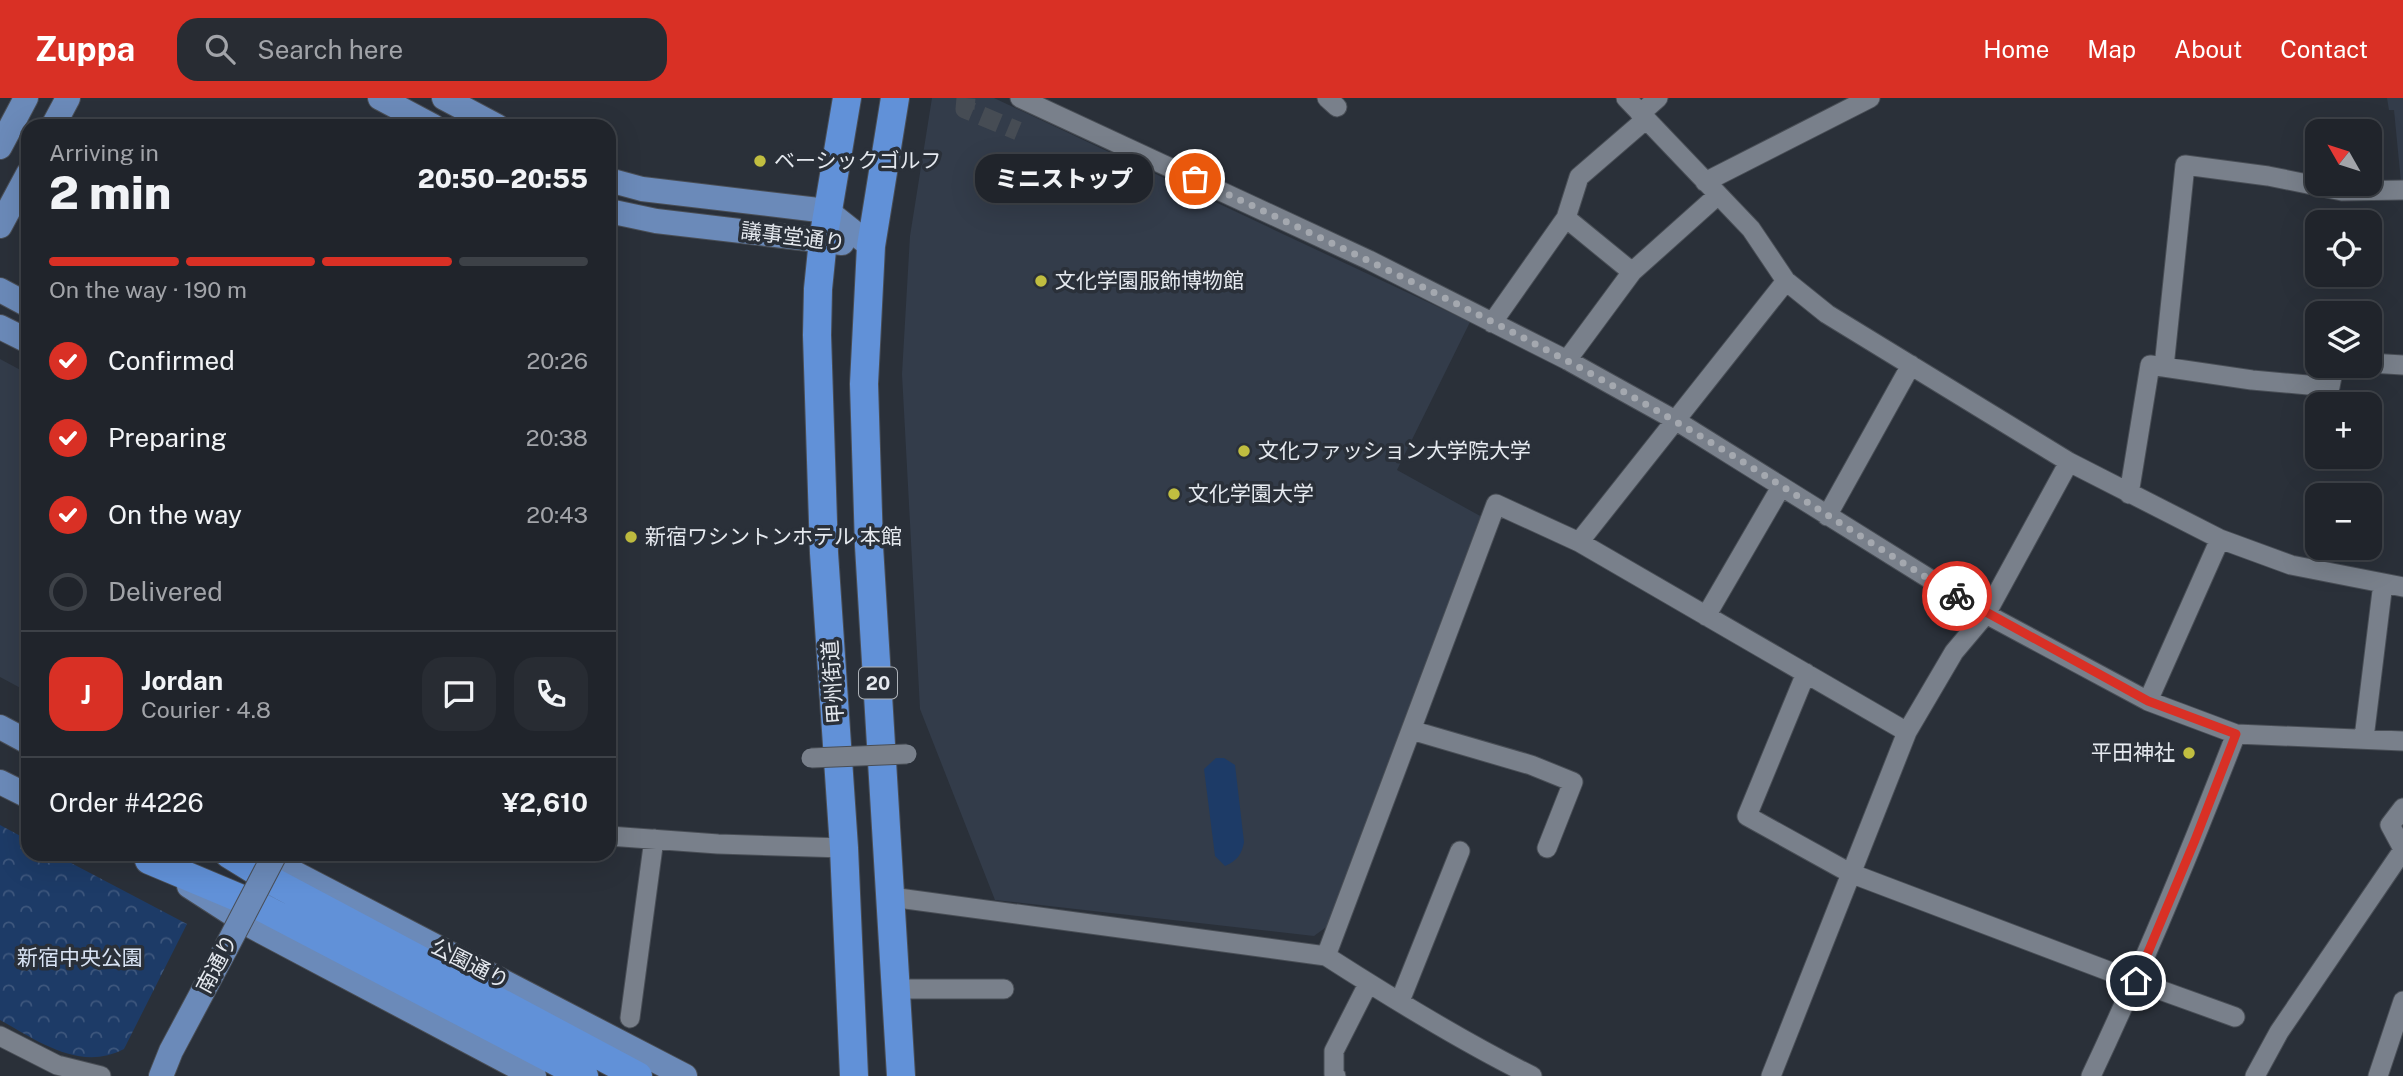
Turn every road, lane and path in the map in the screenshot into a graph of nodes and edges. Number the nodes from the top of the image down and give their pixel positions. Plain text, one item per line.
1 (26, 98) edge
2 (68, 98) edge
3 (380, 98) edge
4 (444, 98) edge
5 (847, 98) edge
6 (895, 98) edge
7 (1020, 98) edge
8 (1626, 98) edge
9 (1658, 98) edge
10 (1870, 98) edge
11 (1643, 117) junction
12 (57, 119) edge
13 (420, 119) edge
14 (484, 119) edge
15 (0, 147) edge
16 (618, 183) edge
17 (21, 187) edge
18 (1712, 189) junction
19 (2403, 190) edge
20 (828, 211) junction
21 (616, 216) edge
22 (1566, 218) junction
23 (0, 226) edge
24 (823, 240) junction
25 (870, 246) junction
26 (1632, 272) junction
27 (1786, 281) junction
28 (2, 291) edge
29 (21, 301) edge
30 (1492, 323) junction
31 (0, 327) edge
32 (21, 338) edge
33 (1567, 360) junction
34 (2382, 364) edge
35 (1911, 365) junction
36 (2403, 365) edge
37 (2164, 367) junction
38 (2332, 378) edge
39 (1675, 420) junction
40 (2069, 462) junction
41 (1781, 487) junction
42 (2129, 494) junction
43 (1826, 516) junction
44 (2220, 538) junction
45 (1579, 542) junction
46 (2383, 583) junction
47 (2403, 587) edge
48 (1986, 614) junction
49 (1706, 616) junction
50 (1806, 673) junction
51 (2148, 701) junction
52 (0, 727) edge
53 (1410, 730) junction
54 (1908, 732) junction
55 (2236, 734) junction
56 (21, 738) edge
57 (2364, 738) junction
58 (2403, 741) edge
59 (907, 754) dead end
60 (811, 758) dead end
61 (0, 782) edge
62 (21, 792) edge
63 (2403, 808) edge
64 (616, 836) edge
65 (654, 839) junction
66 (844, 848) junction
67 (1547, 848) dead end
68 (2403, 850) edge
69 (1460, 851) dead end
70 (149, 861) edge
71 (156, 861) edge
72 (236, 861) edge
73 (269, 861) edge
74 (271, 861) edge
75 (1850, 873) junction
76 (268, 895) junction
77 (891, 897) junction
78 (1326, 956) junction
79 (2136, 981) junction
80 (1368, 984) junction
81 (896, 989) junction
82 (1004, 989) dead end
83 (1400, 1002) junction
84 (2403, 1002) edge
85 (2235, 1017) dead end
86 (630, 1018) dead end
87 (0, 1036) edge
88 (1499, 1069) edge
89 (851, 1070) edge
90 (101, 1076) edge
91 (162, 1076) edge
92 (534, 1076) edge
93 (584, 1076) edge
94 (638, 1076) edge
95 (685, 1076) edge
96 (901, 1076) edge
97 (1336, 1076) edge
98 (1532, 1076) edge
99 (1770, 1076) edge
100 (2091, 1076) edge
101 (2255, 1076) edge
102 (2378, 1076) edge

1 - 15 main road
2 - 12 main road
3 - 13 main road
4 - 14 main road
5 - 20 highway, 20
6 - 25 highway, 20
7 - 30 street
8 - 11 street
9 - 11 street
10 - 18 street
11 - 18 street
11 - 22 street
16 - 20 main road, 議事堂通り
17 - 23 main road
18 - 26 street
18 - 27 street
19 - 37 street
20 - 24 highway, 20
20 - 25 main road, 議事堂通り
21 - 24 main road, 議事堂通り
22 - 26 street
22 - 30 street
24 - 25 main road, 議事堂通り
24 - 66 highway, 甲州街道 / 20
25 - 77 highway, 20
26 - 33 street
27 - 35 street
27 - 39 street
28 - 29 main road
30 - 33 street
31 - 32 main road
33 - 39 street
34 - 36 street
35 - 40 street
35 - 43 street
37 - 38 street
37 - 42 street
39 - 41 street
39 - 45 street
40 - 42 street
40 - 48 street
41 - 43 street
41 - 49 street
42 - 44 street
43 - 48 street
44 - 46 street
44 - 51 street
45 - 49 street
45 - 53 street
46 - 47 street
46 - 57 street
48 - 51 street
48 - 54 street
49 - 50 street
50 - 54 street
50 - 75 street
51 - 55 street
52 - 56 main road
53 - 67 street
53 - 78 street
54 - 75 street
55 - 57 street
55 - 79 street
57 - 58 street
59 - 60 street, bridge
61 - 62 main road
63 - 68 street
64 - 65 street
65 - 66 street
65 - 86 street
66 - 89 highway, 甲州街道 / 20
68 - 101 street
69 - 83 street
70 - 92 main road
71 - 76 highway
72 - 76 highway
73 - 95 main road, 公園通り
74 - 91 main road, 南通り, bridge
75 - 79 street
75 - 99 street
76 - 93 highway
76 - 94 highway
77 - 78 street
77 - 81 highway, 20
78 - 80 street
79 - 85 street
79 - 100 street
80 - 83 street
80 - 97 street
81 - 82 street
81 - 96 highway, 20
83 - 88 street
84 - 102 street
87 - 90 street
88 - 98 street

